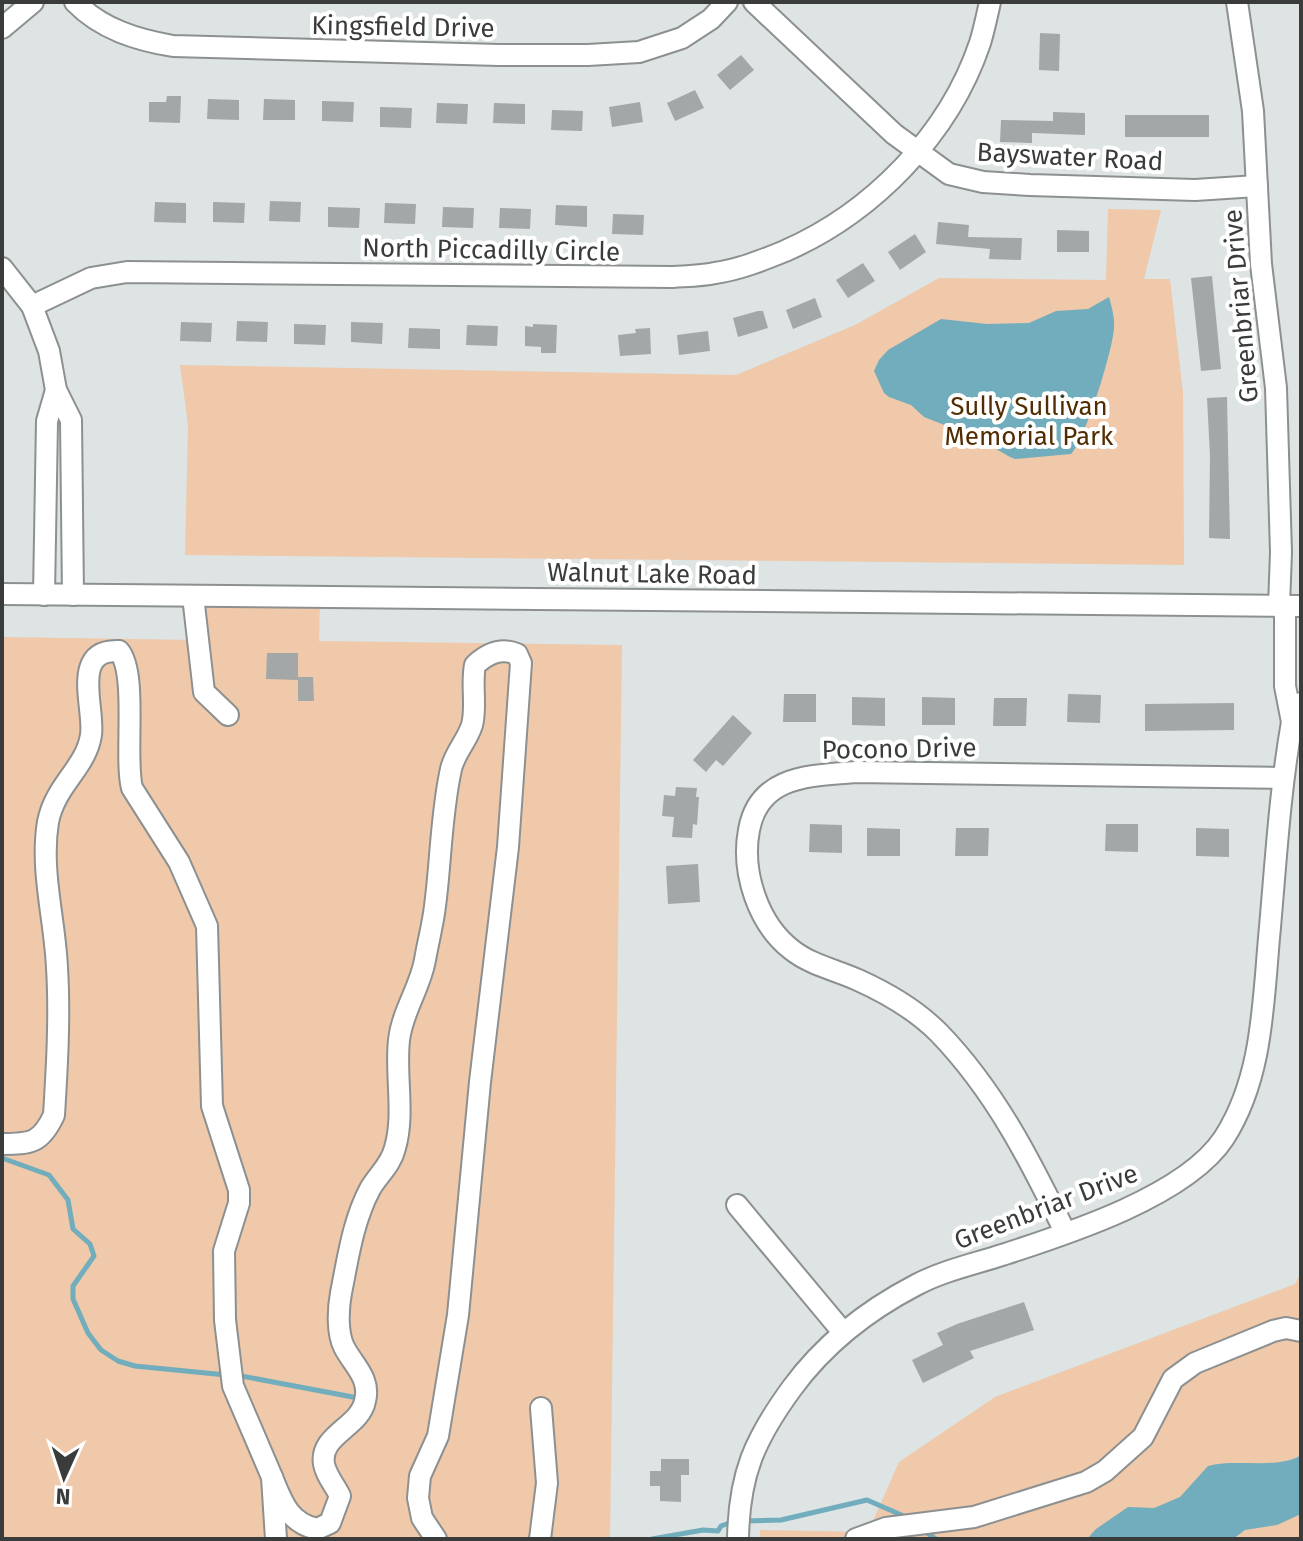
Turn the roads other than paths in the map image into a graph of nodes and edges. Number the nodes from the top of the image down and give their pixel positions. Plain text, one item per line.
1 (33, 2) edge
2 (75, 2) edge
3 (727, 2) edge
4 (754, 2) edge
5 (990, 2) edge
6 (1237, 2) edge
7 (2, 28) edge
8 (918, 152) junction
9 (1257, 186) junction
10 (2, 268) edge
11 (32, 306) junction
12 (56, 390) junction
13 (46, 483) junction
14 (73, 483) junction
15 (2, 594) edge
16 (44, 595) junction
17 (73, 595) junction
18 (193, 596) junction
19 (1289, 606) edge
20 (1301, 703) edge
21 (228, 715) dead end
22 (1292, 722) junction
23 (1283, 778) junction
24 (2, 1144) edge
25 (737, 1205) dead end
26 (1065, 1232) junction
27 (842, 1331) junction
28 (1301, 1331) edge
29 (541, 1408) dead end
30 (272, 1477) junction
31 (330, 1531) edge
32 (276, 1539) edge
33 (436, 1539) edge
34 (540, 1539) edge
35 (738, 1539) edge
36 (856, 1539) edge

1 - 7 street
2 - 3 street, Kingsfield Drive
4 - 8 street, Bayswater Road
5 - 8 street, North Piccadilly Circle
6 - 9 street, Greenbriar Drive
8 - 9 street, Bayswater Road
8 - 11 street, North Piccadilly Circle
9 - 19 street, Greenbriar Drive
10 - 11 street
11 - 12 street
12 - 13 street
12 - 14 street
13 - 14 street
13 - 16 street
14 - 17 street
15 - 16 street, Walnut Lake Road
16 - 17 street, Walnut Lake Road
17 - 18 street, Walnut Lake Road
18 - 19 street, Walnut Lake Road
18 - 21 street
19 - 22 street, Greenbriar Drive
20 - 22 street, Greenbriar Drive
22 - 23 street, Greenbriar Drive
23 - 26 street, Greenbriar Drive
23 - 26 street, Pocono Drive
24 - 30 street
25 - 27 street
26 - 27 street, Greenbriar Drive
27 - 35 street, Greenbriar Drive
28 - 36 street
29 - 34 street
30 - 31 street
30 - 32 street
31 - 33 street

